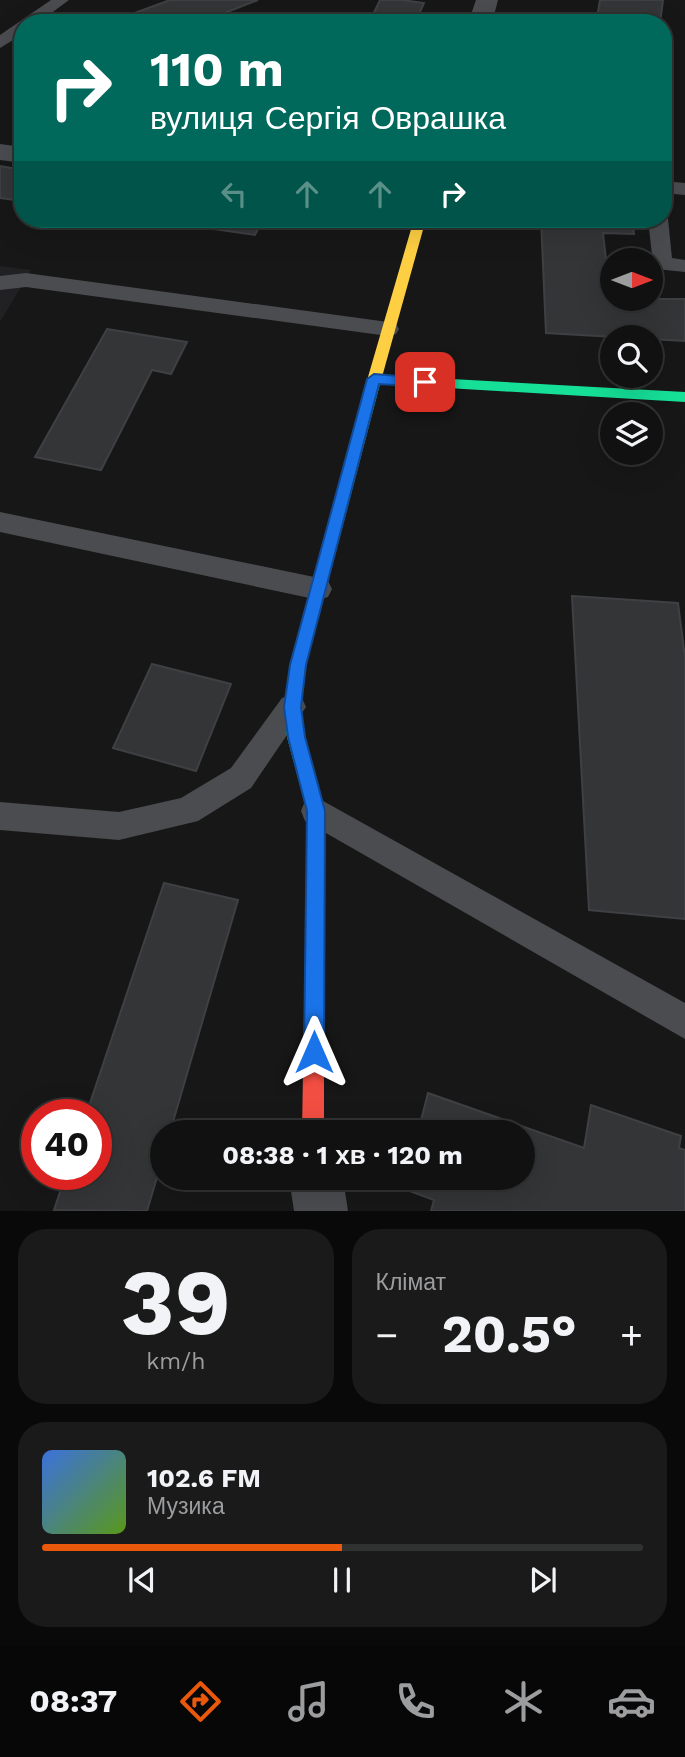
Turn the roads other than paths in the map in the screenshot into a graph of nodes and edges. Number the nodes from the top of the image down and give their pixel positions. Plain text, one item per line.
1 (61, 0) edge
2 (40, 14) edge
3 (14, 32) edge
4 (0, 43) edge
5 (417, 228) edge
6 (659, 228) edge
7 (685, 266) edge
8 (0, 283) edge
9 (388, 329) junction
10 (374, 379) junction
11 (685, 397) edge
12 (0, 523) edge
13 (319, 589) junction
14 (292, 707) junction
15 (316, 811) junction
16 (0, 816) edge
17 (685, 1021) edge
18 (313, 1120) edge
19 (318, 1190) edge
20 (321, 1211) edge

1 - 2 lane
3 - 4 lane
5 - 9 street
6 - 7 lane
8 - 9 lane
9 - 10 street
10 - 11 street
10 - 13 street
12 - 13 lane
13 - 14 street
14 - 15 street
14 - 16 lane
15 - 17 lane
15 - 18 street
19 - 20 street

